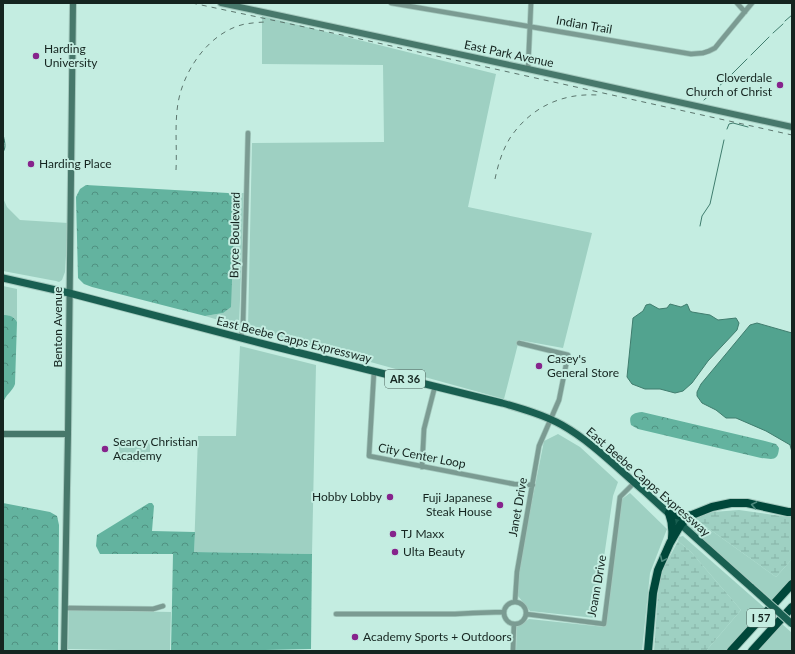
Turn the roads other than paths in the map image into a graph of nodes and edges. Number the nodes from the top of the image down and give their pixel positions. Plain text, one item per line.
1 (73, 3) edge
2 (220, 3) edge
3 (391, 3) edge
4 (531, 3) edge
5 (737, 3) edge
6 (752, 3) edge
7 (745, 12) junction
8 (530, 26) junction
9 (528, 69) junction
10 (792, 127) edge
11 (248, 133) dead end
12 (3, 278) edge
13 (69, 293) junction
14 (242, 338) junction
15 (519, 343) dead end
16 (374, 371) junction
17 (435, 386) junction
18 (551, 419) junction
19 (3, 434) edge
20 (68, 434) junction
21 (422, 467) junction
22 (634, 483) junction
23 (533, 485) junction
24 (792, 512) edge
25 (669, 514) junction
26 (692, 515) junction
27 (681, 524) junction
28 (672, 539) junction
29 (792, 584) edge
30 (515, 602) junction
31 (163, 606) dead end
32 (792, 607) edge
33 (65, 608) junction
34 (503, 612) junction
35 (336, 614) dead end
36 (526, 614) junction
37 (514, 624) junction
38 (792, 624) edge
39 (64, 651) edge
40 (513, 651) edge
41 (648, 651) edge
42 (731, 651) edge
43 (752, 651) edge

1 - 13 street, Benton Avenue
2 - 9 street, East Park Avenue
3 - 8 street, Indian Trail
4 - 8 street
5 - 7 street
6 - 7 street, Indian Trail
7 - 8 street, Indian Trail
8 - 9 street
9 - 10 street, East Park Avenue
11 - 14 street, Bryce Boulevard
12 - 13 main road, East Beebe Capps Expressway / AR 36
13 - 14 main road, East Beebe Capps Expressway / AR 36
13 - 20 street, Benton Avenue
14 - 16 main road, East Beebe Capps Expressway / AR 36
15 - 18 street, Janet Drive
16 - 17 main road, East Beebe Capps Expressway / AR 36
16 - 21 street, City Center Loop
17 - 18 main road, East Beebe Capps Expressway / AR 36
17 - 21 street
18 - 22 main road, East Beebe Capps Expressway / AR 36
18 - 23 street, Janet Drive
19 - 20 street
20 - 33 street, Benton Avenue
21 - 23 street, City Center Loop
22 - 25 main road, East Beebe Capps Expressway / AR 36
22 - 36 street, Joann Drive
23 - 30 street, Janet Drive
24 -> 26 highway
25 - 26 highway
25 - 27 main road, East Beebe Capps Expressway / AR 36
25 - 28 highway
26 - 27 highway
27 - 28 highway
27 - 38 main road, East Beebe Capps Expressway / AR 36, bridge
28 -> 41 highway
29 - 42 highway, I 57
30 - 34 street
30 - 36 street
31 - 33 street
32 - 43 highway, I 57
33 - 39 street, Benton Avenue
34 - 35 street
34 - 37 street
36 - 37 street
37 - 40 street

